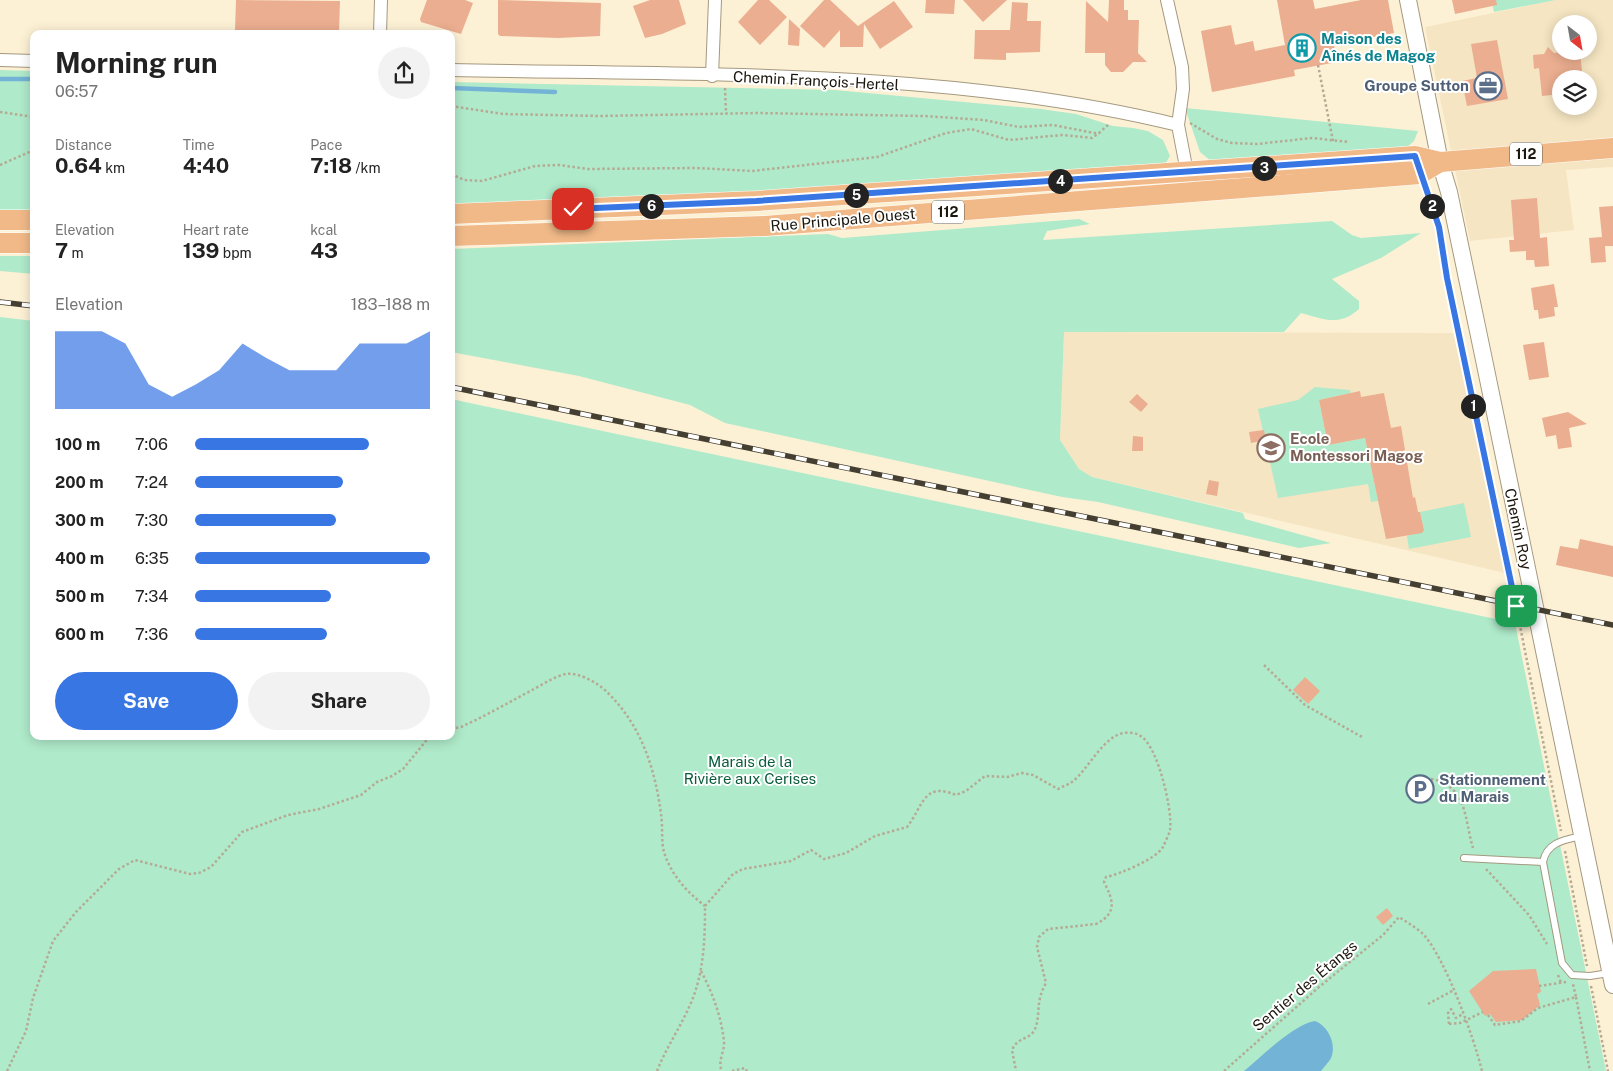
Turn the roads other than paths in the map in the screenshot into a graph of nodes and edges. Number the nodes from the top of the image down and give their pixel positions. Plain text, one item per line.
1 (381, 0) edge
2 (715, 0) edge
3 (1167, 0) edge
4 (1408, 0) edge
5 (380, 30) edge
6 (0, 60) edge
7 (30, 61) edge
8 (455, 70) edge
9 (712, 76) junction
10 (1178, 125) junction
11 (1613, 148) edge
12 (1440, 162) junction
13 (1188, 173) junction
14 (1191, 192) junction
15 (455, 214) edge
16 (0, 220) edge
17 (30, 220) edge
18 (455, 236) edge
19 (0, 243) edge
20 (30, 243) edge
21 (1582, 836) junction
22 (1464, 858) dead end
23 (1543, 862) junction
24 (1612, 979) edge

1 - 5 street
2 - 9 street
3 - 10 street
4 - 12 street, Chemin Roy
6 - 7 street
8 - 9 street, Chemin François-Hertel
9 - 10 street, Chemin François-Hertel
10 - 13 street
11 - 12 main road, Rue Principale Ouest / 112
12 - 13 main road, Rue Principale Ouest / 112
12 - 14 main road, Rue Principale Ouest / 112
12 - 21 street, Chemin Roy
13 - 14 street
13 - 15 main road, Rue Principale Ouest / 112
14 - 18 main road, Rue Principale Ouest / 112
16 - 17 main road
19 - 20 main road
21 - 23 lane
21 - 24 street, Chemin Roy
22 - 23 lane
23 - 24 lane

